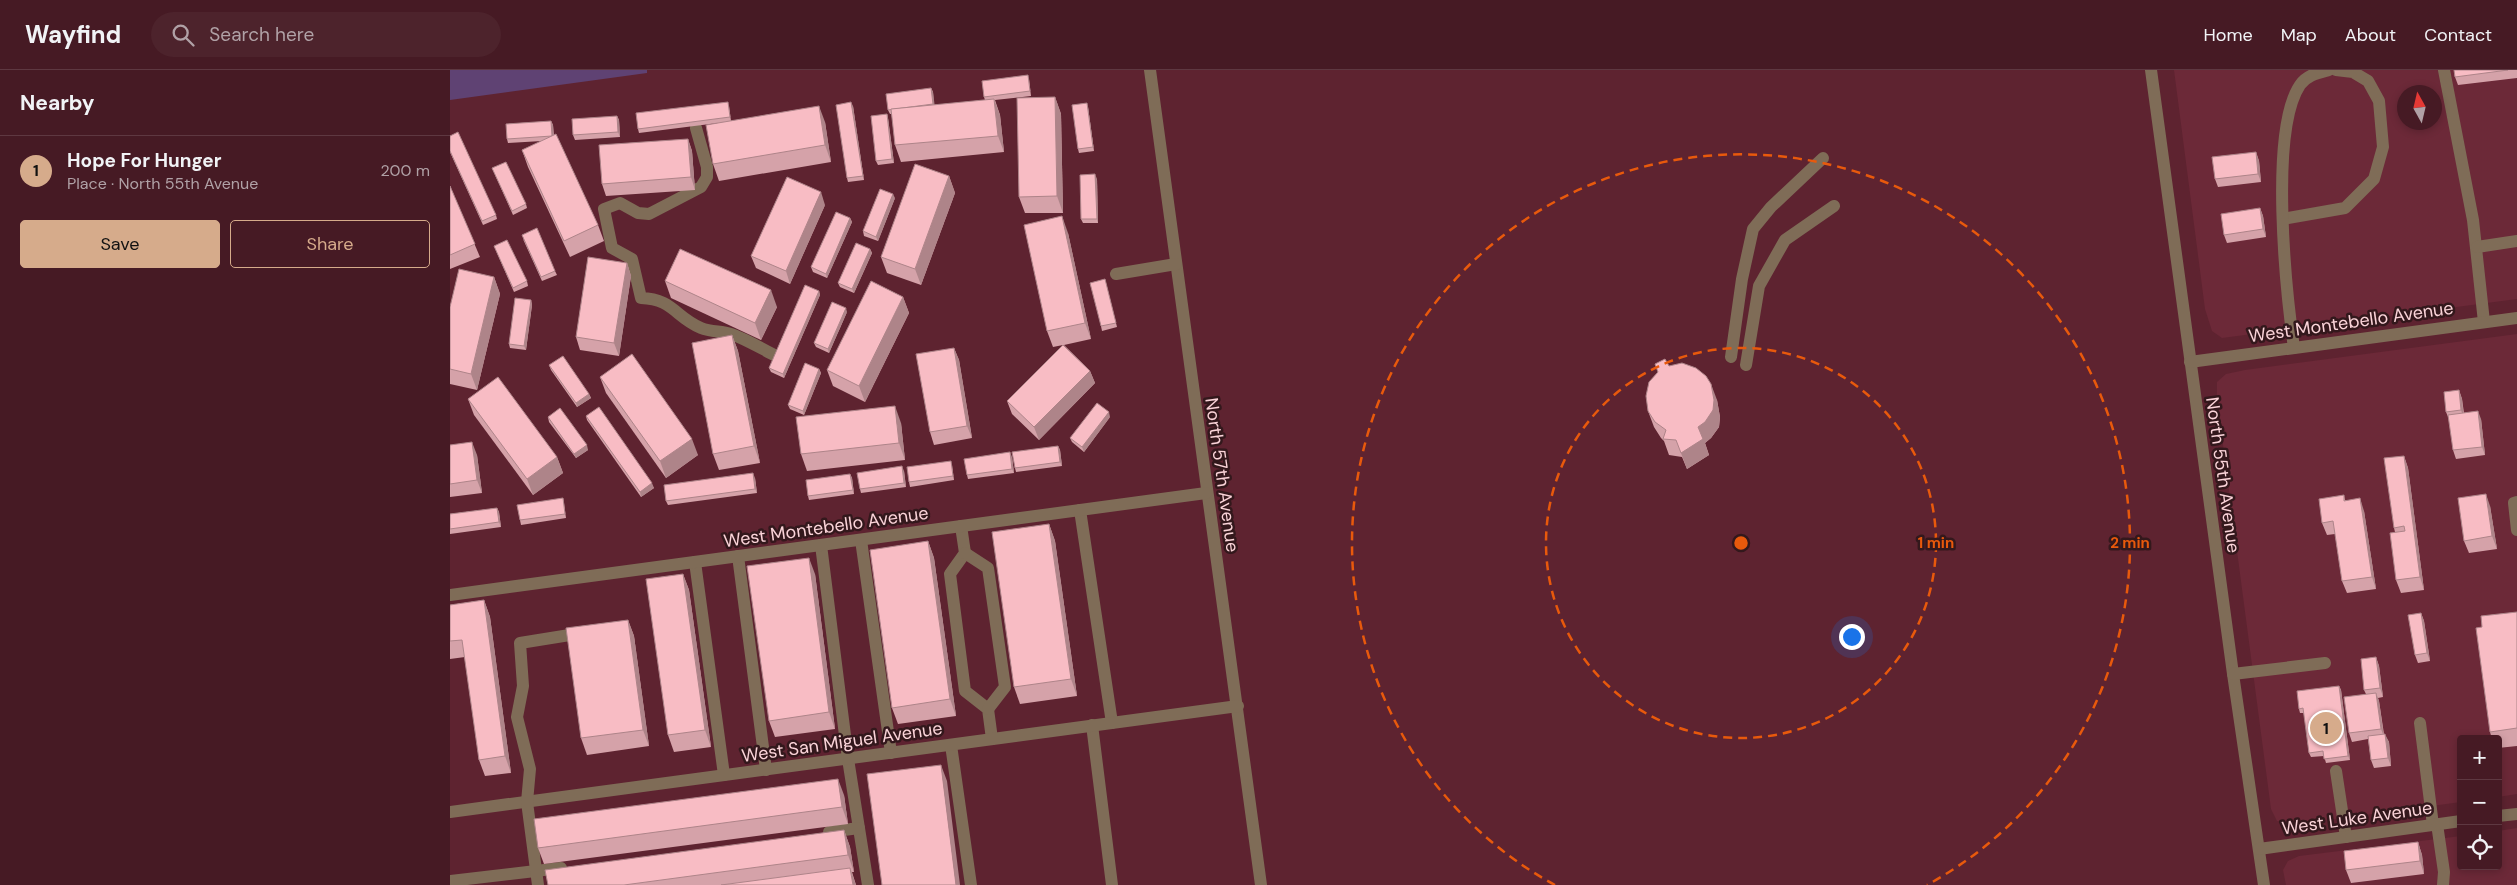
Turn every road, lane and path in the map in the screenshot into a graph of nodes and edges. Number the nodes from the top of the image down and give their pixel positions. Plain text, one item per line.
1 (1150, 70) edge
2 (2151, 70) edge
3 (2329, 70) edge
4 (2336, 70) edge
5 (2444, 70) edge
6 (696, 128) dead end
7 (1823, 158) dead end
8 (1834, 206) dead end
9 (2283, 219) junction
10 (2517, 241) edge
11 (2477, 246) junction
12 (1176, 264) junction
13 (1116, 274) dead end
14 (2517, 318) edge
15 (2484, 322) junction
16 (2294, 348) junction
17 (776, 356) edge
18 (1731, 357) dead end
19 (2190, 362) junction
20 (1746, 365) dead end
21 (1206, 493) junction
22 (2517, 502) edge
23 (1080, 510) junction
24 (961, 526) junction
25 (2517, 530) edge
26 (861, 540) junction
27 (821, 545) junction
28 (965, 554) junction
29 (738, 556) junction
30 (695, 562) junction
31 (450, 595) edge
32 (583, 633) edge
33 (2325, 663) dead end
34 (2233, 674) junction
35 (1238, 706) junction
36 (988, 709) junction
37 (1112, 723) junction
38 (2420, 723) dead end
39 (1092, 726) junction
40 (992, 739) junction
41 (951, 745) junction
42 (891, 753) junction
43 (848, 759) junction
44 (766, 770) junction
45 (2336, 771) dead end
46 (724, 775) junction
47 (527, 802) junction
48 (450, 812) edge
49 (2517, 814) edge
50 (2502, 816) edge
51 (2457, 822) edge
52 (2435, 825) junction
53 (859, 828) junction
54 (820, 834) edge
55 (2346, 837) junction
56 (2259, 849) junction
57 (575, 866) edge
58 (536, 872) junction
59 (450, 881) edge
60 (538, 885) edge
61 (868, 885) edge
62 (971, 885) edge
63 (1112, 885) edge
64 (1261, 885) edge
65 (2264, 885) edge
66 (2443, 885) edge

1 - 12 street, North 57th Avenue
2 - 19 street, North 55th Avenue
3 - 9 street
4 - 9 street
5 - 11 street
6 - 17 street
7 - 18 street
8 - 20 street
9 - 16 street
10 - 11 street
11 - 15 street
12 - 13 street
12 - 21 street, North 57th Avenue
14 - 15 street, West Montebello Avenue
15 - 16 street, West Montebello Avenue
16 - 19 street, West Montebello Avenue
19 - 34 street, North 55th Avenue
21 - 23 street, West Montebello Avenue
21 - 35 street, North 57th Avenue
22 - 25 street
23 - 24 street, West Montebello Avenue
23 - 37 street
24 - 26 street, West Montebello Avenue
24 - 28 street
26 - 27 street, West Montebello Avenue
26 - 42 street
27 - 29 street, West Montebello Avenue
27 - 43 street
28 - 36 street
28 - 36 street
29 - 30 street, West Montebello Avenue
29 - 44 street
30 - 31 street, West Montebello Avenue
30 - 46 street
32 - 47 street
33 - 34 street
34 - 56 street, North 55th Avenue
35 - 37 street, West San Miguel Avenue
35 - 64 street, North 57th Avenue
36 - 40 street
37 - 39 street, West San Miguel Avenue
38 - 52 street
39 - 40 street, West San Miguel Avenue
39 - 63 street
40 - 41 street, West San Miguel Avenue
41 - 42 street, West San Miguel Avenue
41 - 62 street
42 - 43 street, West San Miguel Avenue
43 - 44 street, West San Miguel Avenue
43 - 53 street
44 - 46 street, West San Miguel Avenue
45 - 55 street
46 - 47 street, West San Miguel Avenue
47 - 48 street, West San Miguel Avenue
47 - 58 street
49 - 50 street
51 - 52 street, West Luke Avenue
52 - 55 street, West Luke Avenue
52 - 66 street
53 - 54 street
53 - 61 street
55 - 56 street, West Luke Avenue
56 - 65 street, North 55th Avenue
57 - 58 street
58 - 59 street
58 - 60 street

